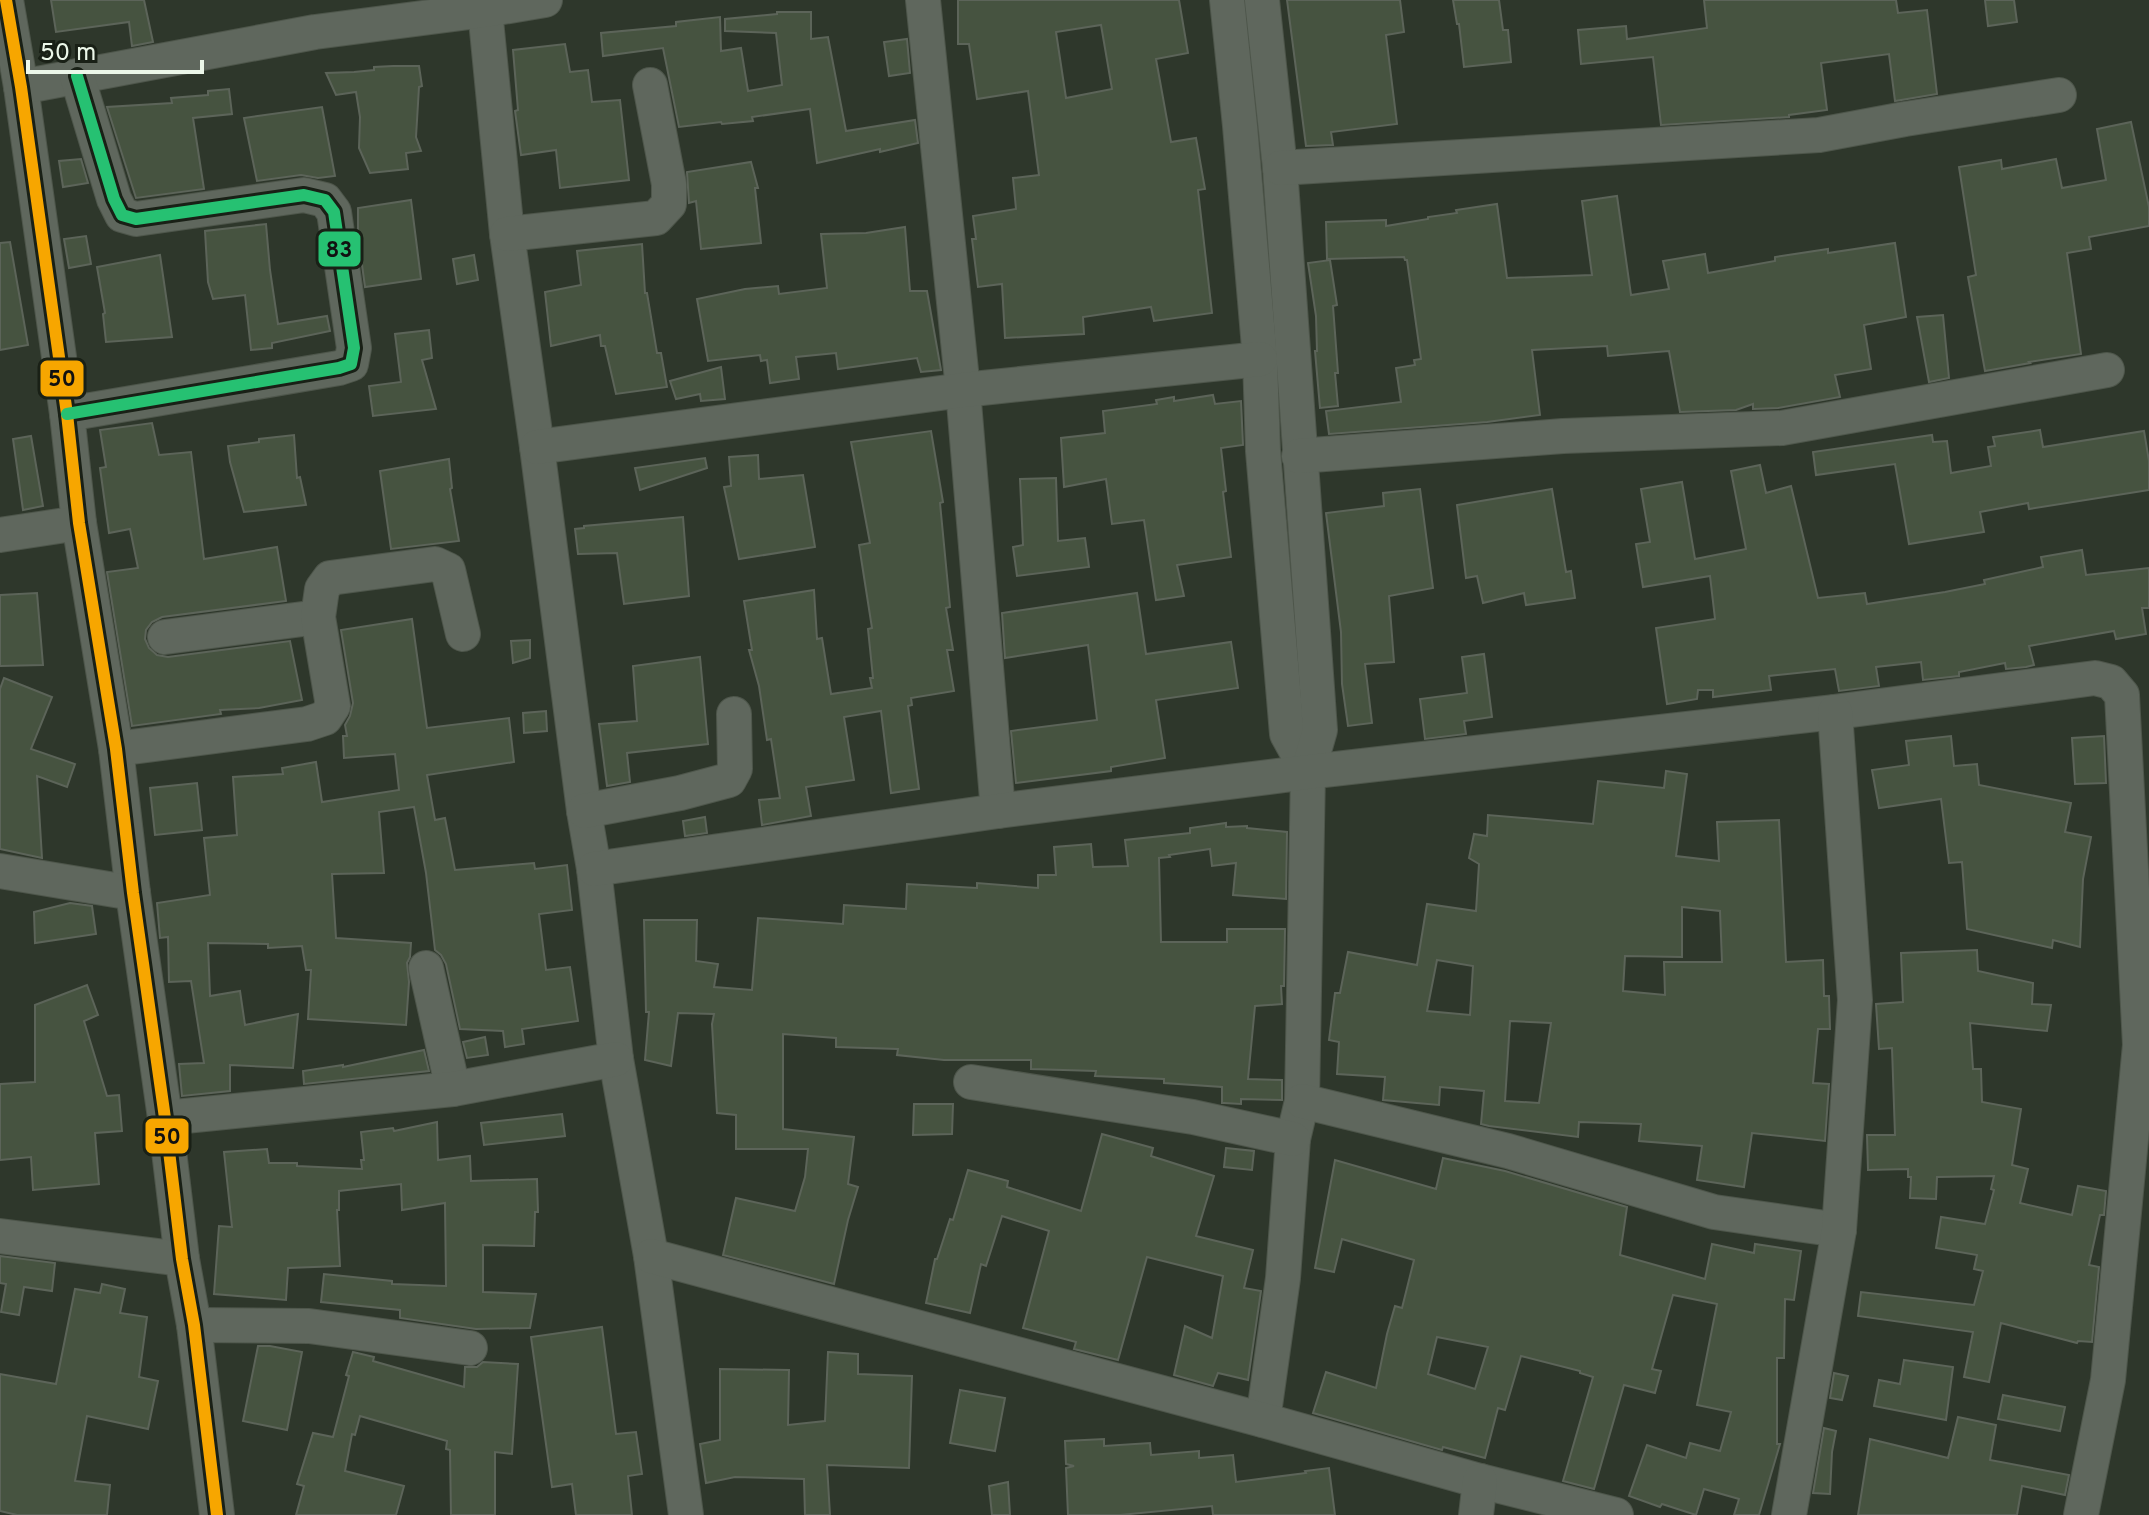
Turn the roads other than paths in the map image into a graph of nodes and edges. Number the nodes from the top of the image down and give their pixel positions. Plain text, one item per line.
1 (6, 0) edge
2 (545, 0) edge
3 (923, 0) edge
4 (1227, 0) edge
5 (1262, 0) edge
6 (485, 10) junction
7 (77, 76) junction
8 (650, 85) dead end
9 (21, 87) junction
10 (2059, 95) dead end
11 (1280, 168) junction
12 (507, 234) junction
13 (1260, 359) junction
14 (2107, 370) dead end
15 (963, 390) junction
16 (67, 414) junction
17 (537, 447) junction
18 (1299, 456) junction
19 (79, 523) junction
20 (0, 535) edge
21 (318, 617) junction
22 (463, 634) dead end
23 (165, 637) dead end
24 (1835, 712) junction
25 (734, 714) dead end
26 (116, 749) junction
27 (1308, 772) junction
28 (584, 811) junction
29 (998, 811) junction
30 (594, 869) junction
31 (0, 871) edge
32 (133, 893) junction
33 (426, 968) dead end
34 (616, 1059) junction
35 (971, 1082) dead end
36 (453, 1089) junction
37 (1302, 1101) junction
38 (165, 1118) junction
39 (1293, 1139) junction
40 (1839, 1230) junction
41 (0, 1236) edge
42 (651, 1256) junction
43 (182, 1259) junction
44 (194, 1325) junction
45 (470, 1348) dead end
46 (1263, 1420) junction
47 (1480, 1481) junction
48 (217, 1515) edge
49 (686, 1515) edge
50 (1476, 1515) edge
51 (1616, 1515) edge
52 (1789, 1515) edge
53 (2081, 1515) edge

1 - 9 street
2 - 6 street
3 - 15 street
4 - 13 street
5 - 11 street
6 - 7 street
6 - 12 street
7 - 9 street
7 - 16 street
8 - 12 street
9 - 16 street
10 - 11 street
11 - 18 street
12 - 17 street
13 - 15 street
13 - 27 street
14 - 18 street
15 - 17 street
15 - 29 street
16 - 19 street
17 - 28 street
18 - 27 street
19 - 20 street
19 - 26 street
21 - 22 street
21 - 23 street
21 - 26 street
24 - 27 street
24 - 40 street
24 - 53 street
25 - 28 street
26 - 32 street
27 - 29 street
27 - 37 street
28 - 30 street
29 - 30 street
30 - 34 street
31 - 32 street
32 - 38 street
33 - 36 street
34 - 36 street
34 - 42 street
35 - 39 street
36 - 38 street
37 - 39 street
37 - 40 street
38 - 43 street
39 - 46 street
40 - 52 street
41 - 43 street
42 - 46 street
42 - 49 street
43 - 44 street
44 - 45 street
44 - 48 street
46 - 47 street
47 - 50 street
47 - 51 street

